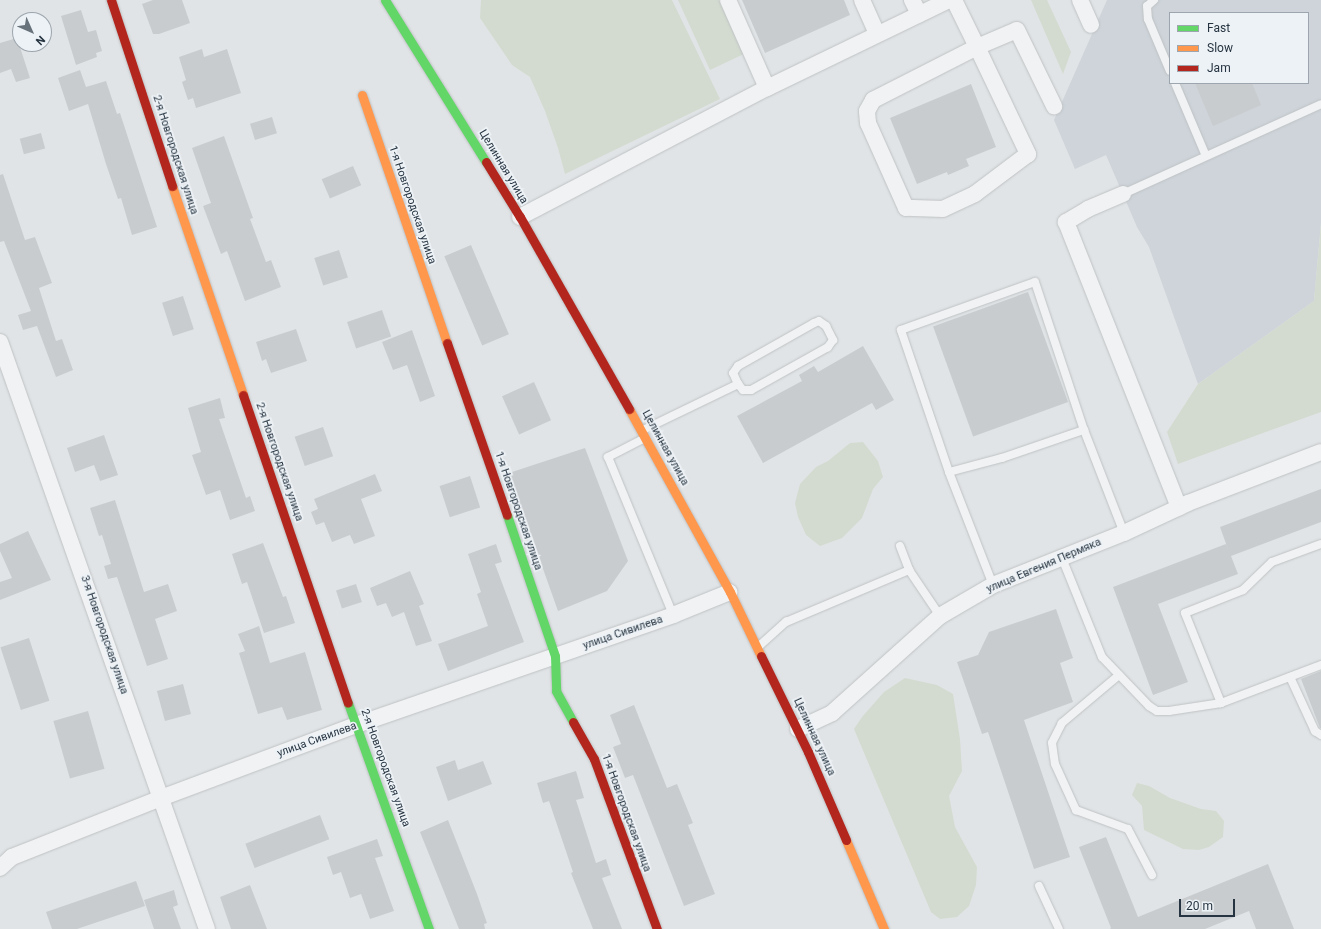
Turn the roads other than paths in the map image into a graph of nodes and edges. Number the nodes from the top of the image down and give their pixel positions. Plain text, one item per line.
1 (111, 0) edge
2 (385, 0) edge
3 (728, 0) edge
4 (862, 0) edge
5 (949, 0) edge
6 (954, 0) edge
7 (1080, 0) edge
8 (1154, 0) edge
9 (916, 7) edge
10 (1091, 25) dead end
11 (877, 34) junction
12 (977, 47) junction
13 (1169, 68) edge
14 (1175, 84) edge
15 (767, 88) junction
16 (362, 95) dead end
17 (1321, 104) edge
18 (1054, 106) dead end
19 (1206, 156) junction
20 (1123, 194) joint
21 (520, 217) junction
22 (0, 342) edge
23 (738, 384) junction
24 (1084, 430) junction
25 (644, 434) junction
26 (1321, 452) edge
27 (949, 472) junction
28 (1179, 506) junction
29 (1124, 533) junction
30 (1321, 544) edge
31 (900, 546) dead end
32 (1062, 558) junction
33 (909, 570) junction
34 (993, 585) junction
35 (730, 592) junction
36 (673, 615) junction
37 (940, 616) junction
38 (758, 647) junction
39 (555, 656) junction
40 (1321, 665) edge
41 (1119, 675) junction
42 (1290, 677) junction
43 (1221, 703) junction
44 (356, 725) junction
45 (798, 729) junction
46 (1321, 735) edge
47 (161, 798) junction
48 (0, 868) edge
49 (1152, 875) dead end
50 (1039, 886) dead end
51 (207, 929) edge
52 (430, 929) edge
53 (657, 929) edge
54 (884, 929) edge
55 (1059, 929) edge

1 - 44 street, 2-я Новгородская улица
2 - 21 street, Целинная улица
3 - 15 street
4 - 11 street
5 - 9 street
6 - 12 street
7 - 10 street
8 - 13 lane
9 - 11 street
11 - 15 street
12 - 12 street
12 - 18 street
14 - 19 lane
15 - 21 street
16 - 39 street, 1-я Новгородская улица
17 - 19 lane
19 - 20 lane
20 - 28 street
21 - 25 street, Целинная улица
22 - 47 street, 3-я Новгородская улица
23 - 23 lane
23 - 25 lane
24 - 27 lane
24 - 27 lane
24 - 29 lane
25 - 35 street, Целинная улица
25 - 36 lane
26 - 28 street, улица Евгения Пермяка
27 - 34 lane
28 - 29 street, улица Евгения Пермяка
29 - 32 street, улица Евгения Пермяка
30 - 43 lane
31 - 33 lane
32 - 34 street, улица Евгения Пермяка
32 - 41 lane
33 - 37 lane
33 - 38 lane
34 - 37 street, улица Евгения Пермяка
35 - 36 street, улица Сивилева
35 - 38 street, Целинная улица
36 - 39 street, улица Сивилева
37 - 45 street, улица Евгения Пермяка
38 - 45 street, Целинная улица
39 - 44 street, улица Сивилева
39 - 53 street, 1-я Новгородская улица
40 - 42 lane
41 - 43 lane
41 - 49 lane
42 - 43 lane
42 - 46 lane
44 - 47 street, улица Сивилева
44 - 52 street, 2-я Новгородская улица
45 - 54 street, Целинная улица
47 - 48 street, улица Сивилева
47 - 51 street, 3-я Новгородская улица
50 - 55 lane

